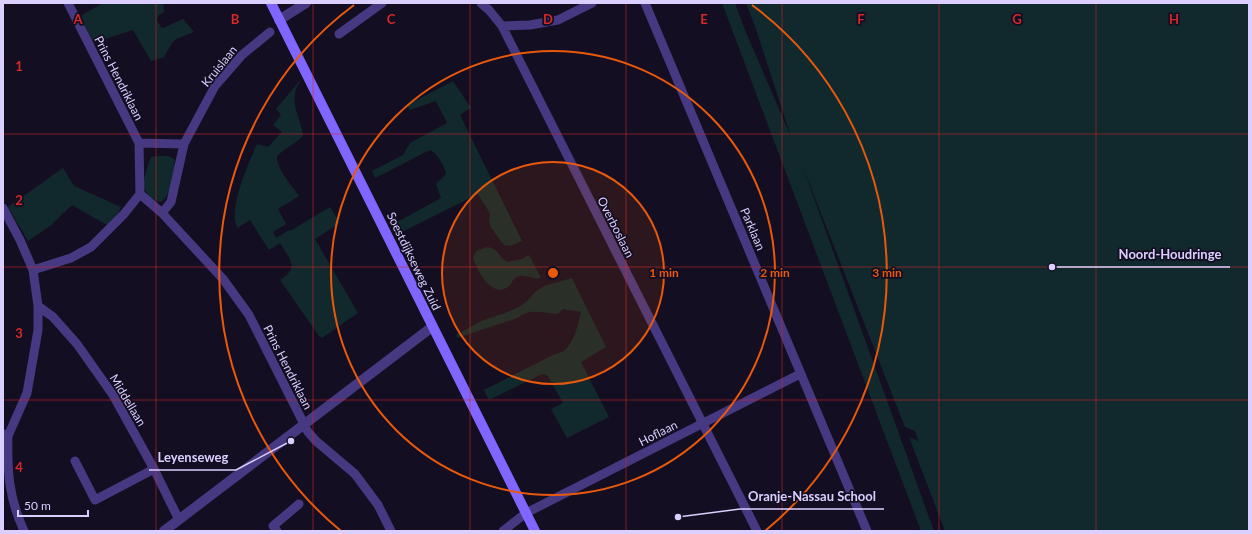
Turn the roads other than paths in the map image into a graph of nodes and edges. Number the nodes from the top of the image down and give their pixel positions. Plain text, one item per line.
1 (68, 3) edge
2 (271, 3) edge
3 (306, 3) edge
4 (382, 3) edge
5 (481, 3) edge
6 (592, 3) edge
7 (644, 3) edge
8 (279, 20) junction
9 (502, 26) junction
10 (270, 32) dead end
11 (339, 34) dead end
12 (139, 143) junction
13 (184, 144) junction
14 (140, 194) junction
15 (3, 208) edge
16 (162, 213) junction
17 (32, 270) junction
18 (38, 306) junction
19 (432, 327) junction
20 (800, 374) junction
21 (703, 424) junction
22 (306, 428) junction
23 (6, 435) edge
24 (75, 461) dead end
25 (154, 469) junction
26 (299, 504) dead end
27 (526, 513) junction
28 (179, 520) junction
29 (24, 531) edge
30 (164, 531) edge
31 (277, 531) edge
32 (391, 531) edge
33 (503, 531) edge
34 (535, 531) edge
35 (757, 531) edge
36 (867, 531) edge

1 - 12 street, Prins Hendriklaan
2 - 8 main road, Soestdijkseweg Zuid
3 - 8 street
4 - 11 street
5 - 9 street, Overboslaan
6 - 9 street
7 - 20 street, Parklaan
8 - 19 main road, Soestdijkseweg Zuid
9 - 21 street, Overboslaan
10 - 13 street, Kruislaan
12 - 13 street
12 - 14 street
13 - 16 street, Kruislaan
14 - 16 street
14 - 17 street
15 - 17 street
16 - 22 street, Prins Hendriklaan
17 - 18 street
18 - 23 street
18 - 25 street, Middellaan
19 - 22 street
19 - 27 main road, Soestdijkseweg Zuid
20 - 21 street, Hoflaan
20 - 36 street, Parklaan
21 - 27 street, Hoflaan
21 - 35 street, Overboslaan
22 - 28 street
22 - 32 street, Prins Hendriklaan
23 - 29 street
24 - 25 street
25 - 28 street, Middellaan
26 - 31 street
27 - 33 street, Hoflaan
27 - 34 main road, Soestdijkseweg Zuid
28 - 30 street

